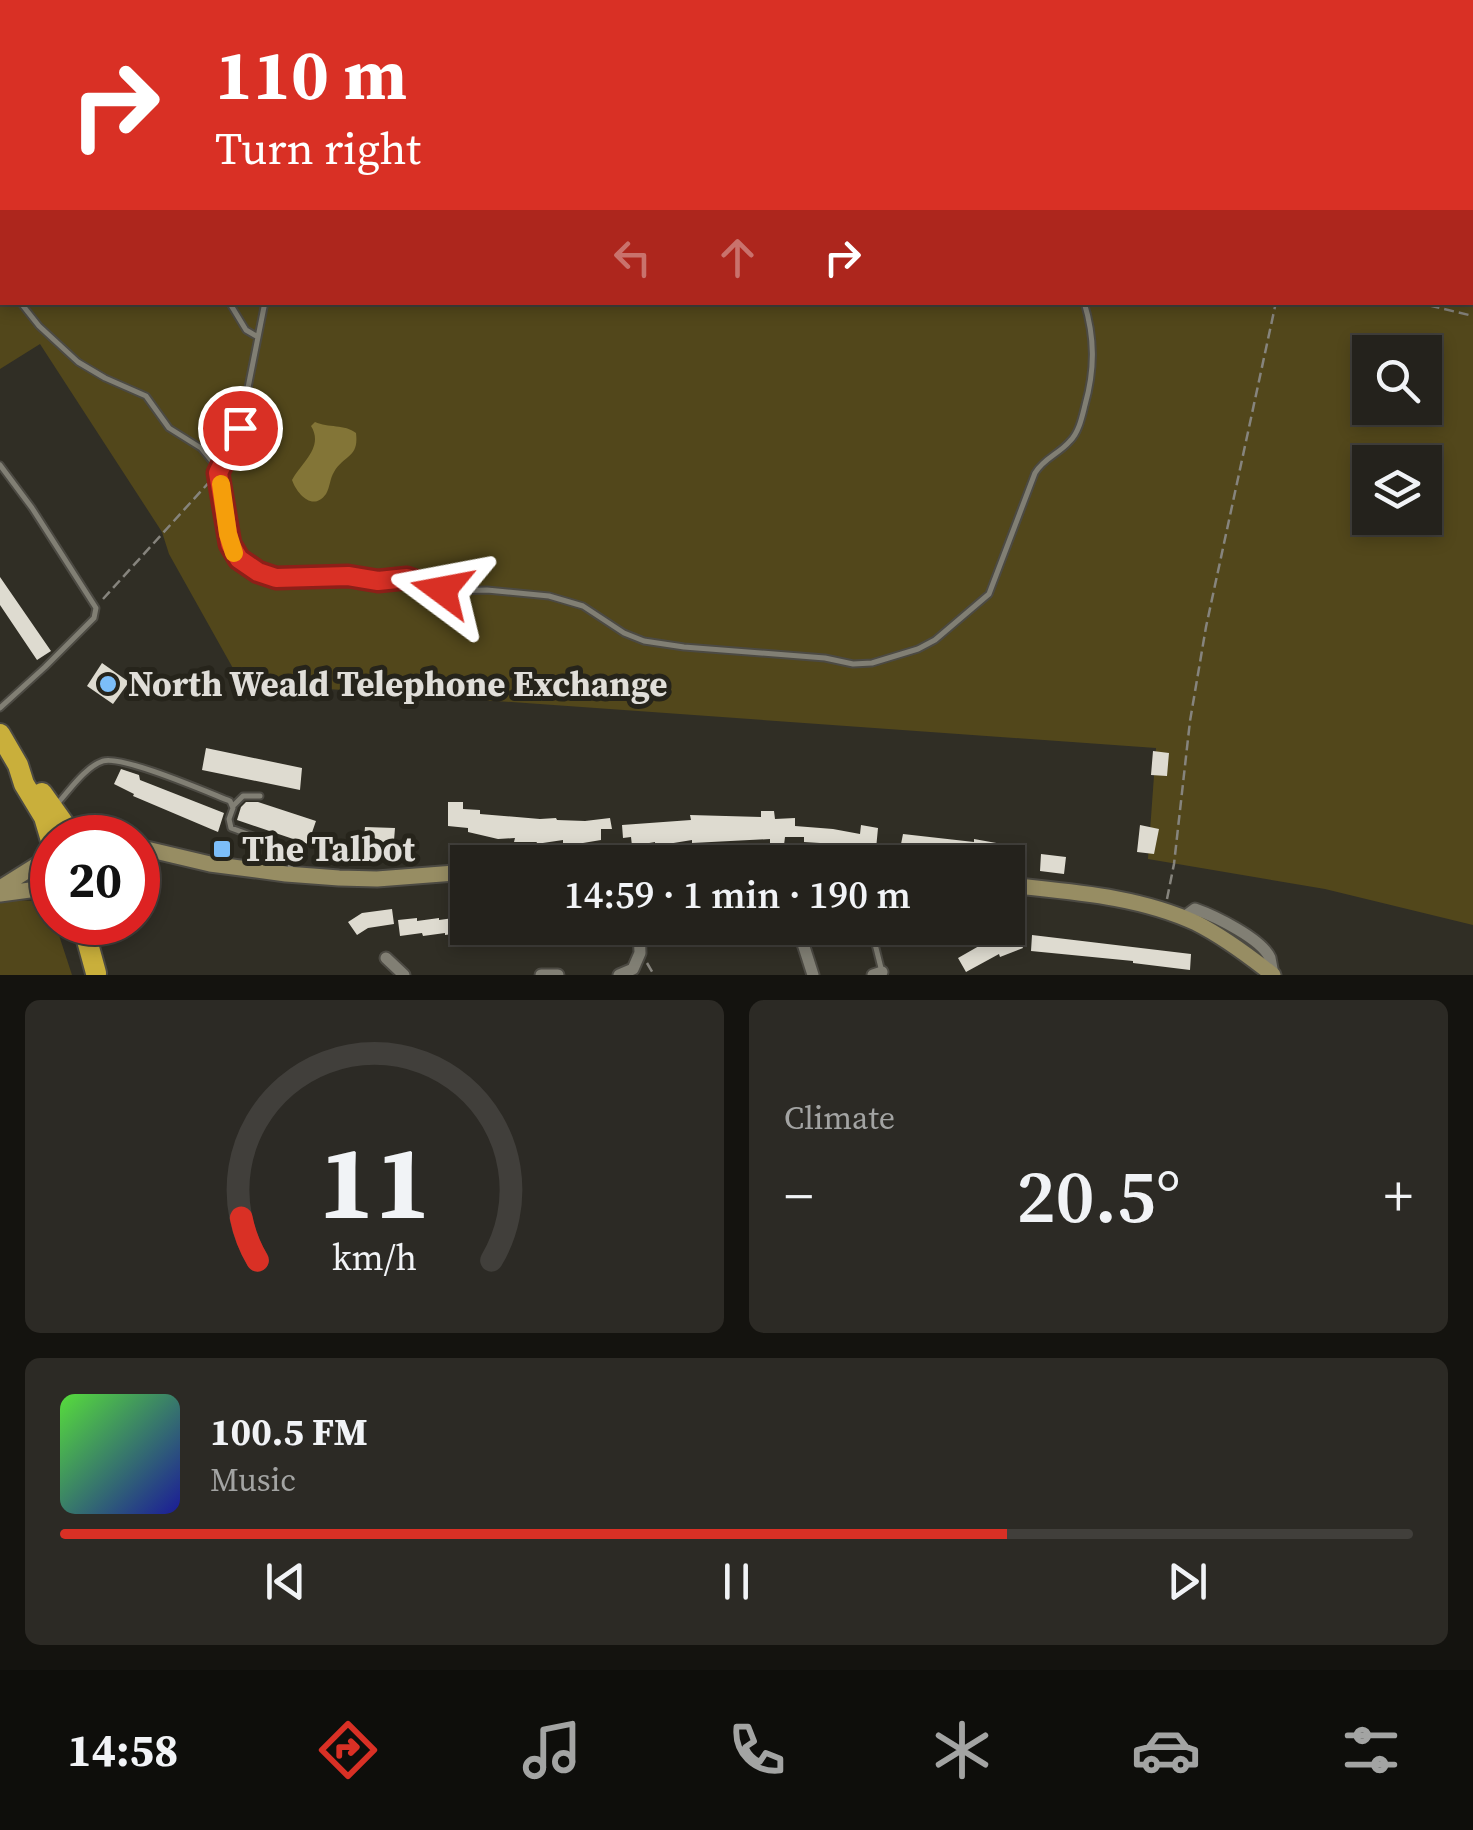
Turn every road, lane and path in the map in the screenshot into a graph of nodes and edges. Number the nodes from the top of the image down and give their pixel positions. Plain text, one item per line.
1 (22, 305) edge
2 (231, 305) edge
3 (264, 305) edge
4 (1085, 305) edge
5 (1275, 305) edge
6 (1427, 305) edge
7 (1473, 316) edge
8 (259, 338) junction
9 (0, 465) edge
10 (218, 473) junction
11 (96, 608) junction
12 (0, 708) edge
13 (0, 734) edge
14 (260, 796) dead end
15 (233, 808) junction
16 (48, 813) joint
17 (160, 854) edge
18 (30, 868) edge
19 (450, 873) edge
20 (286, 874) junction
21 (30, 887) edge
22 (1025, 887) edge
23 (0, 891) edge
24 (1164, 911) junction
25 (88, 945) edge
26 (95, 945) edge
27 (640, 945) edge
28 (803, 945) edge
29 (875, 945) edge
30 (386, 958) dead end
31 (96, 974) edge
32 (879, 974) edge
33 (404, 975) edge
34 (541, 975) edge
35 (558, 975) edge
36 (619, 975) edge
37 (813, 975) edge
38 (1273, 975) edge

1 - 10 lane
2 - 8 lane
3 - 8 lane
4 - 10 lane
5 - 24 path
6 - 7 path
8 - 10 lane
9 - 11 lane
10 - 11 path
11 - 12 lane
13 - 16 highway
14 - 15 lane
15 - 16 lane
15 - 20 lane
17 - 20 main road
18 - 23 main road
19 - 20 main road
21 - 23 main road
22 - 24 main road
24 - 38 main road
25 - 31 highway
26 - 31 highway
27 - 36 street
28 - 37 street
29 - 32 lane
30 - 33 street
34 - 35 street

